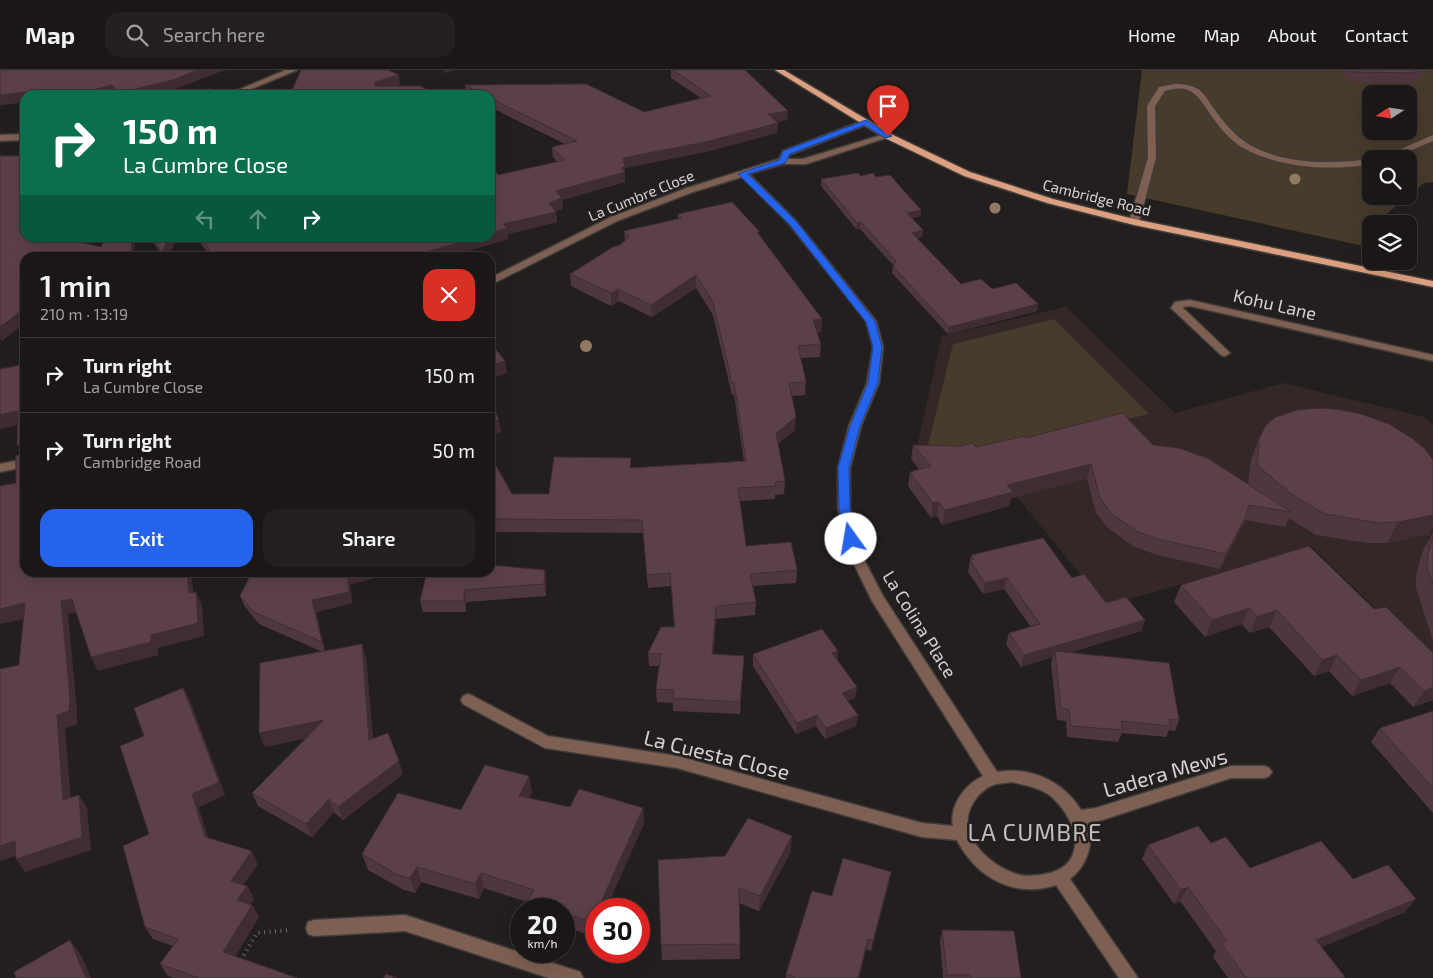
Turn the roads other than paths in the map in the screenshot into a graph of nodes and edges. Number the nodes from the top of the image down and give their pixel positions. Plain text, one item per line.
1 (293, 70) edge
2 (779, 70) edge
3 (243, 90) edge
4 (866, 122) junction
5 (20, 136) edge
6 (888, 136) junction
7 (0, 138) edge
8 (1433, 138) edge
9 (1404, 150) edge
10 (782, 161) junction
11 (1362, 163) edge
12 (742, 174) junction
13 (1134, 222) junction
14 (495, 279) edge
15 (1433, 284) edge
16 (1225, 353) dead end
17 (1433, 358) edge
18 (20, 464) edge
19 (0, 468) edge
20 (468, 700) dead end
21 (1264, 772) dead end
22 (993, 779) junction
23 (1078, 817) junction
24 (962, 834) junction
25 (1059, 877) junction
26 (314, 928) road end
27 (574, 978) edge
28 (1130, 978) edge

1 - 3 street
2 - 4 main road, Cambridge Road
4 - 6 main road, Cambridge Road
4 - 10 street, La Cumbre Close
5 - 7 street
6 - 10 street, La Cumbre Close
6 - 13 main road, Cambridge Road
8 - 9 street
10 - 12 street, La Cumbre Close
11 - 13 street
12 - 14 street, La Cumbre Close
12 - 22 street, La Colina Place
13 - 15 main road, Cambridge Road
16 - 17 street, Kohu Lane
18 - 19 street
20 - 24 street, La Cuesta Close
21 - 23 street, Ladera Mews
22 - 23 street
22 - 24 street
23 - 25 street
24 - 25 street
25 - 28 street
26 - 27 street

